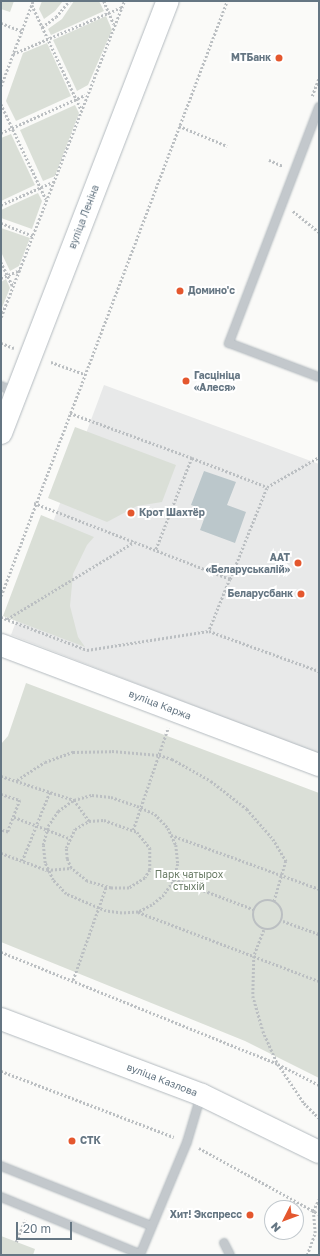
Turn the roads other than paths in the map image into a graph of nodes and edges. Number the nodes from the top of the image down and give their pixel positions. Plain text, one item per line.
1 (168, 1) edge
2 (319, 107) edge
3 (319, 377) edge
4 (9, 389) edge
5 (1, 433) edge
6 (1, 645) edge
7 (319, 765) edge
8 (1, 1019) edge
9 (202, 1095) junction
10 (319, 1152) edge
11 (1, 1166) edge
12 (1, 1197) edge
13 (152, 1226) junction
14 (224, 1244) dead end
15 (140, 1254) edge
16 (230, 1255) edge

1 - 4 main road, вуліца Леніна
2 - 3 lane
4 - 5 main road, вуліца Леніна
6 - 7 main road, вуліца Каржа
8 - 9 main road, вуліца Казлова
9 - 10 main road, вуліца Казлова
9 - 13 lane
11 - 13 lane
12 - 15 lane
13 - 15 lane
14 - 16 lane

